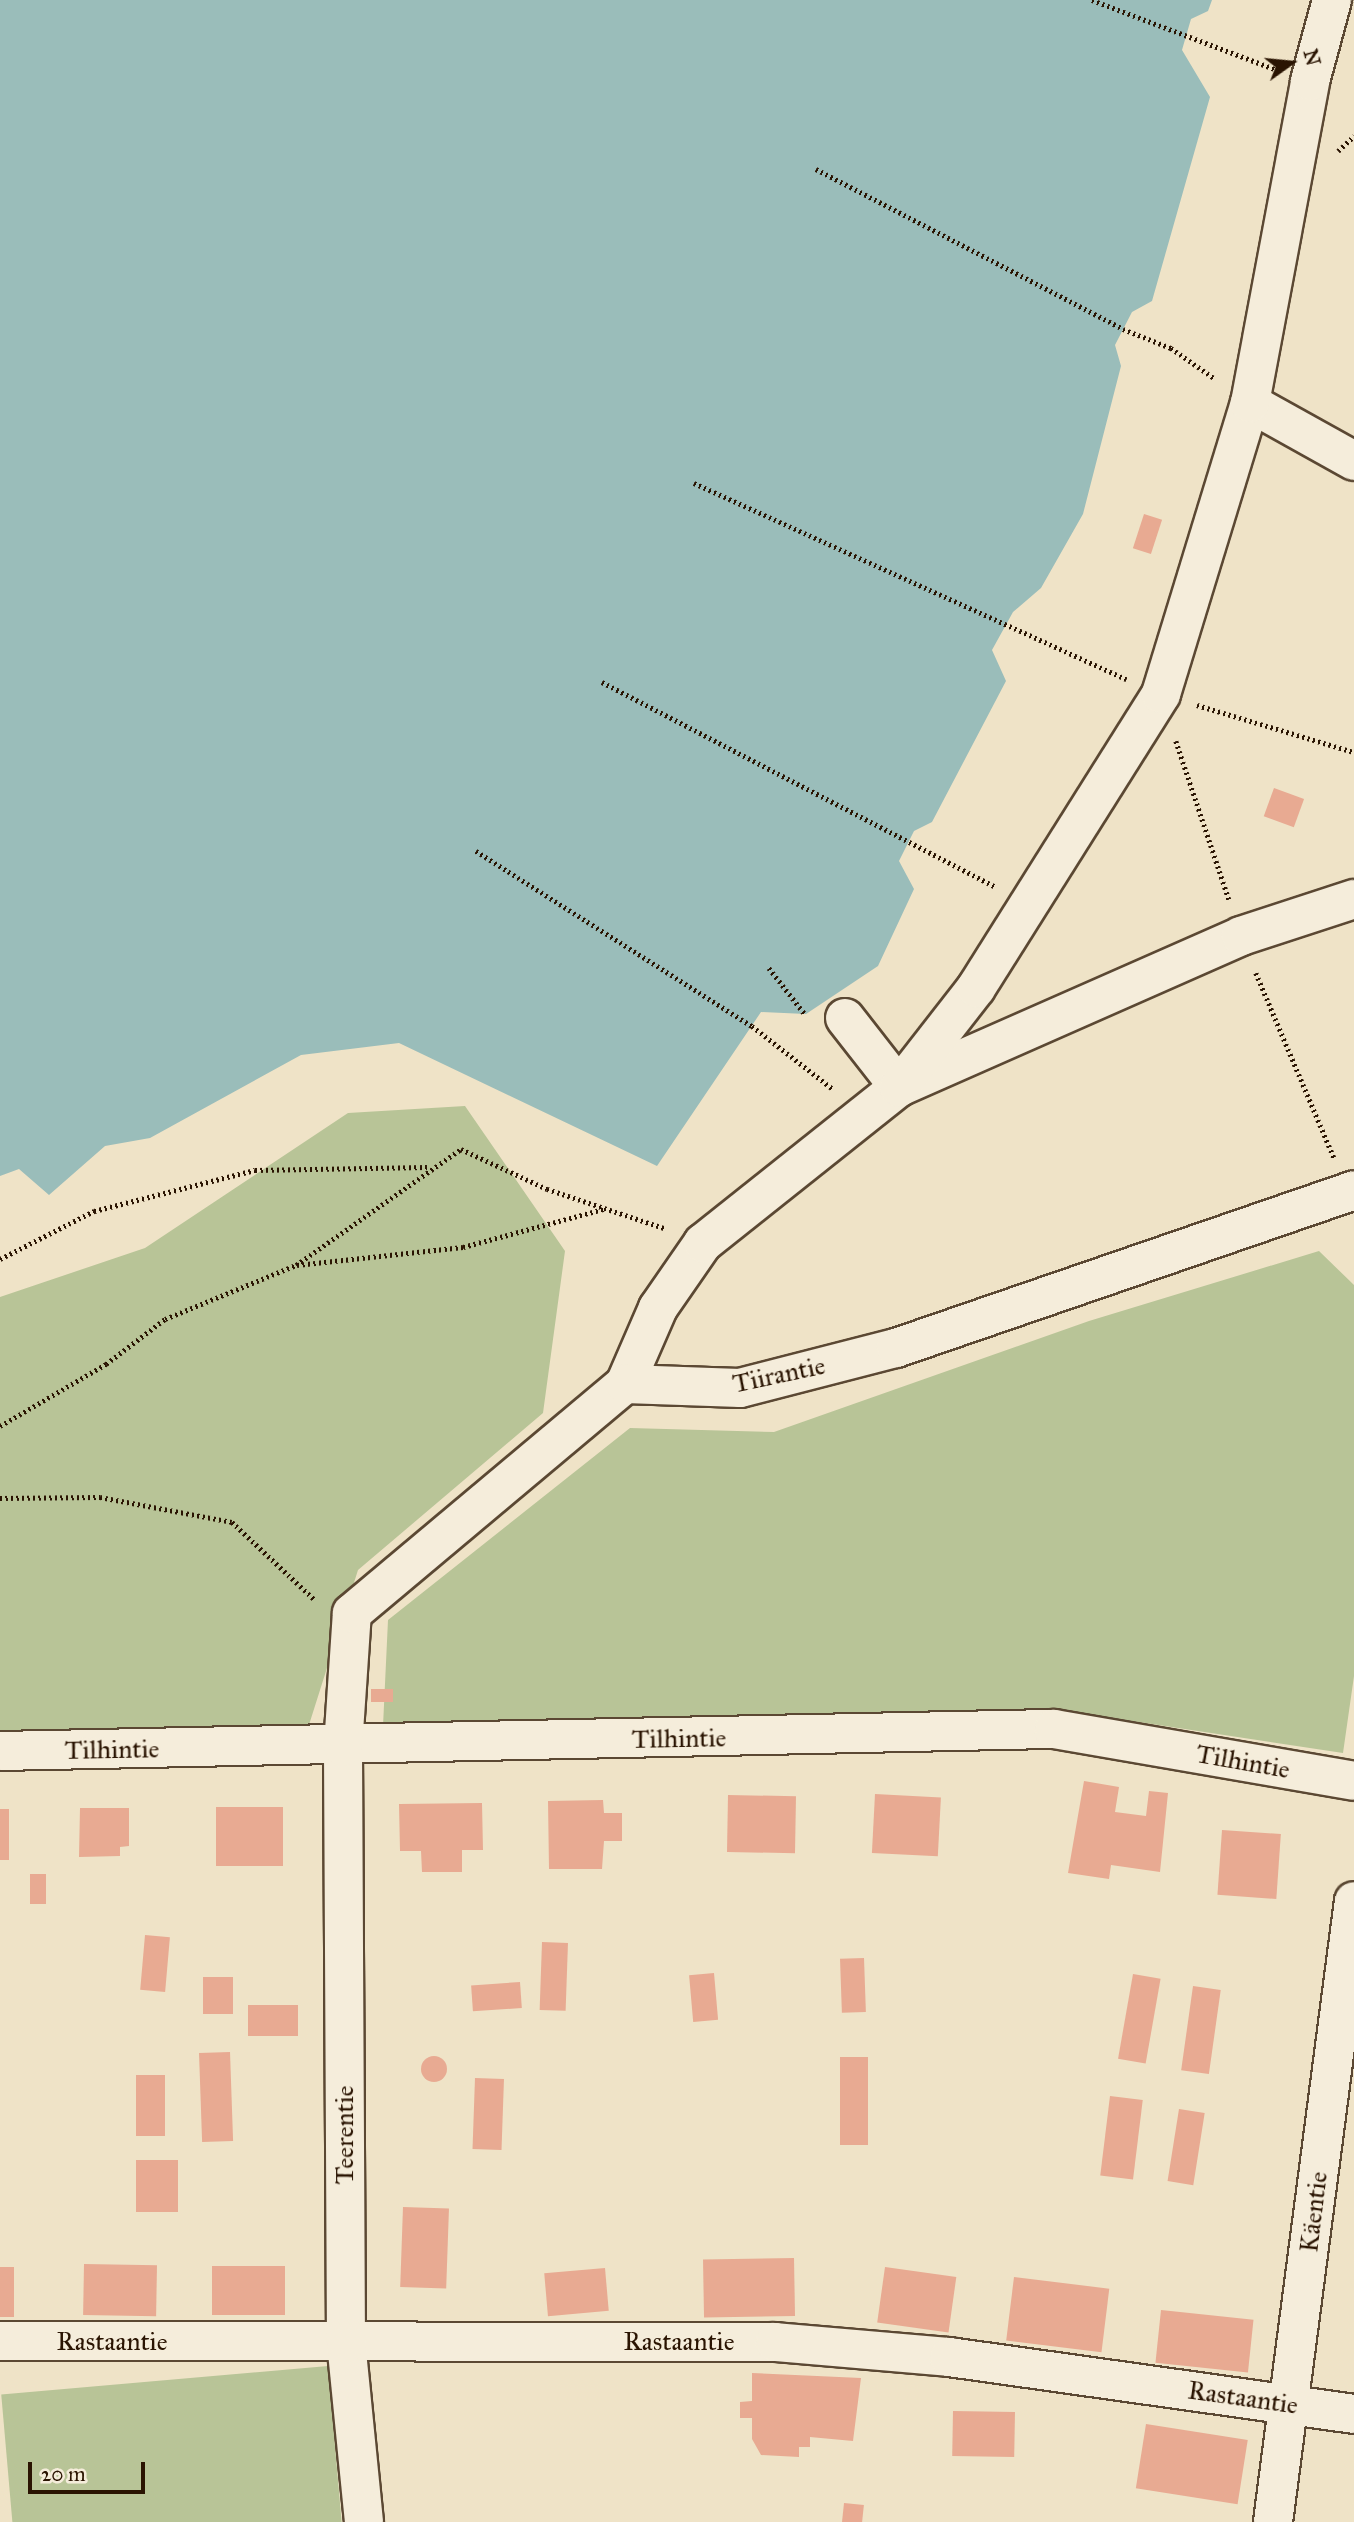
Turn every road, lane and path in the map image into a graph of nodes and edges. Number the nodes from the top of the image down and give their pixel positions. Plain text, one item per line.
1 (1092, 0) edge
2 (1332, 0) edge
3 (1310, 82) junction
4 (816, 169) dead end
5 (1250, 403) junction
6 (1354, 461) edge
7 (694, 483) dead end
8 (602, 682) dead end
9 (1161, 694) junction
10 (1354, 752) edge
11 (476, 851) dead end
12 (1354, 899) edge
13 (1032, 904) junction
14 (769, 968) dead end
15 (806, 1014) dead end
16 (845, 1018) dead end
17 (899, 1087) junction
18 (865, 1114) junction
19 (428, 1167) junction
20 (1354, 1190) edge
21 (607, 1209) junction
22 (703, 1243) junction
23 (0, 1259) edge
24 (296, 1265) junction
25 (625, 1384) junction
26 (0, 1426) edge
27 (0, 1497) edge
28 (352, 1613) junction
29 (342, 1747) junction
30 (0, 1751) edge
31 (1354, 1781) edge
32 (1354, 1901) edge
33 (0, 2342) edge
34 (346, 2343) junction
35 (1289, 2404) junction
36 (1354, 2414) edge
37 (364, 2522) edge
38 (1273, 2522) edge

1 - 3 path
2 - 3 street
3 - 5 street
4 - 5 path
5 - 6 street
5 - 9 street
7 - 9 path
8 - 13 path
9 - 10 path
9 - 13 street
11 - 18 path
12 - 17 street
13 - 17 street
14 - 15 path
16 - 17 street
17 - 18 street
18 - 22 street
19 - 21 path
19 - 23 path
19 - 24 path
20 - 25 street, Tiirantie
21 - 22 path
21 - 24 path
22 - 25 street
24 - 26 path
25 - 28 street
27 - 28 path
28 - 29 street
29 - 30 street, Tilhintie
29 - 31 street, Tilhintie
29 - 34 street, Teerentie
32 - 35 street, Käentie
33 - 34 street, Rastaantie
34 - 35 street, Rastaantie
34 - 37 street, Teerentie
35 - 36 street, Rastaantie
35 - 38 street, Käentie

